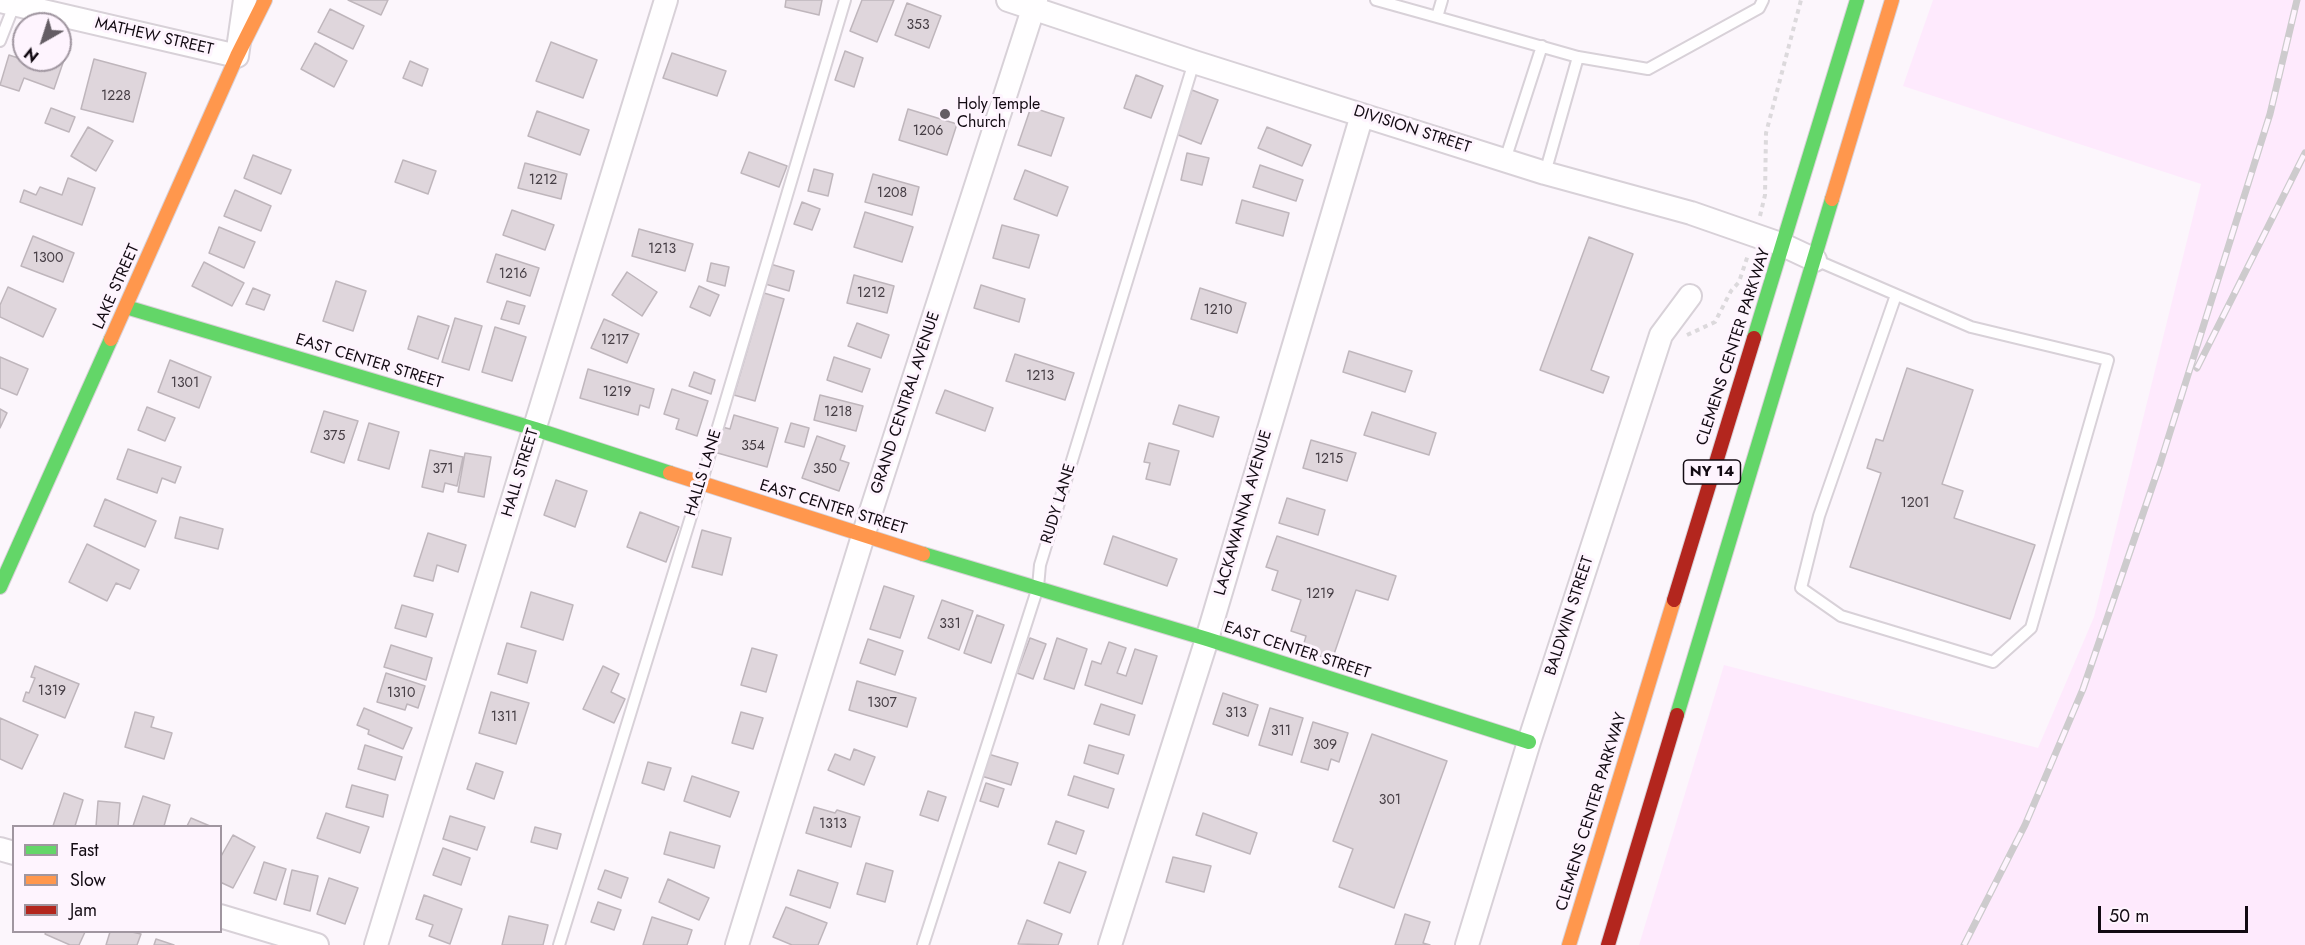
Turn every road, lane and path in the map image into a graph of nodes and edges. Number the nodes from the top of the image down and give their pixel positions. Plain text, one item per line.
1 (244, 0) edge
2 (265, 0) edge
3 (666, 0) edge
4 (845, 0) edge
5 (1008, 0) edge
6 (1376, 0) edge
7 (1442, 0) edge
8 (1763, 0) edge
9 (1801, 0) edge
10 (1857, 0) edge
11 (1892, 0) edge
12 (10, 2) edge
13 (1035, 4) edge
14 (1437, 16) junction
15 (0, 41) edge
16 (1542, 45) junction
17 (237, 56) junction
18 (1578, 57) junction
19 (1194, 62) junction
20 (1362, 115) junction
21 (1505, 160) junction
22 (1545, 173) junction
23 (1755, 235) junction
24 (1783, 245) junction
25 (1815, 260) junction
26 (1896, 295) junction
27 (1690, 296) dead end
28 (126, 307) junction
29 (1686, 335) dead end
30 (535, 429) junction
31 (701, 484) junction
32 (863, 536) junction
33 (0, 587) edge
34 (1038, 587) junction
35 (1207, 639) junction
36 (1529, 742) junction
37 (222, 917) edge
38 (317, 945) edge
39 (376, 945) edge
40 (559, 945) edge
41 (737, 945) edge
42 (922, 945) edge
43 (1110, 945) edge
44 (1467, 945) edge
45 (1569, 945) edge
46 (1608, 945) edge

1 - 17 street
2 - 17 main road, LAKE STREET
3 - 30 street, HALL STREET
4 - 31 lane, HALLS LANE
5 - 13 street, DIVISION STREET
6 - 14 lane
7 - 14 lane
8 - 18 lane
9 - 23 path
10 - 24 main road, CLEMENS CENTER PARKWAY / NY 14
11 - 25 main road, NY 14
12 - 15 lane
12 - 17 street, MATHEW STREET
13 - 19 street, DIVISION STREET
13 - 32 street, GRAND CENTRAL AVENUE
14 - 16 lane
16 - 18 lane
16 - 21 lane
17 - 28 main road, LAKE STREET
18 - 22 lane
19 - 20 street, DIVISION STREET
19 - 34 lane, RUDY LANE
20 - 21 street, DIVISION STREET
20 - 35 street, LACKAWANNA AVENUE
21 - 22 street, DIVISION STREET
22 - 23 street, DIVISION STREET
23 - 24 street, DIVISION STREET
23 - 29 path
24 - 25 street, DIVISION STREET
24 - 45 main road, CLEMENS CENTER PARKWAY / NY 14
25 - 26 lane
25 - 46 main road, NY 14
26 - 26 lane
27 - 36 street, BALDWIN STREET
28 - 30 main road, EAST CENTER STREET
28 - 33 main road, LAKE STREET
30 - 31 main road, EAST CENTER STREET
30 - 39 street, HALL STREET
31 - 32 main road, EAST CENTER STREET
31 - 40 lane, HALLS LANE
32 - 34 main road, EAST CENTER STREET
32 - 41 street, GRAND CENTRAL AVENUE
34 - 35 main road, EAST CENTER STREET
34 - 42 lane, RUDY LANE
35 - 36 main road, EAST CENTER STREET
35 - 43 street, LACKAWANNA AVENUE
36 - 44 street, BALDWIN STREET
37 - 38 street

